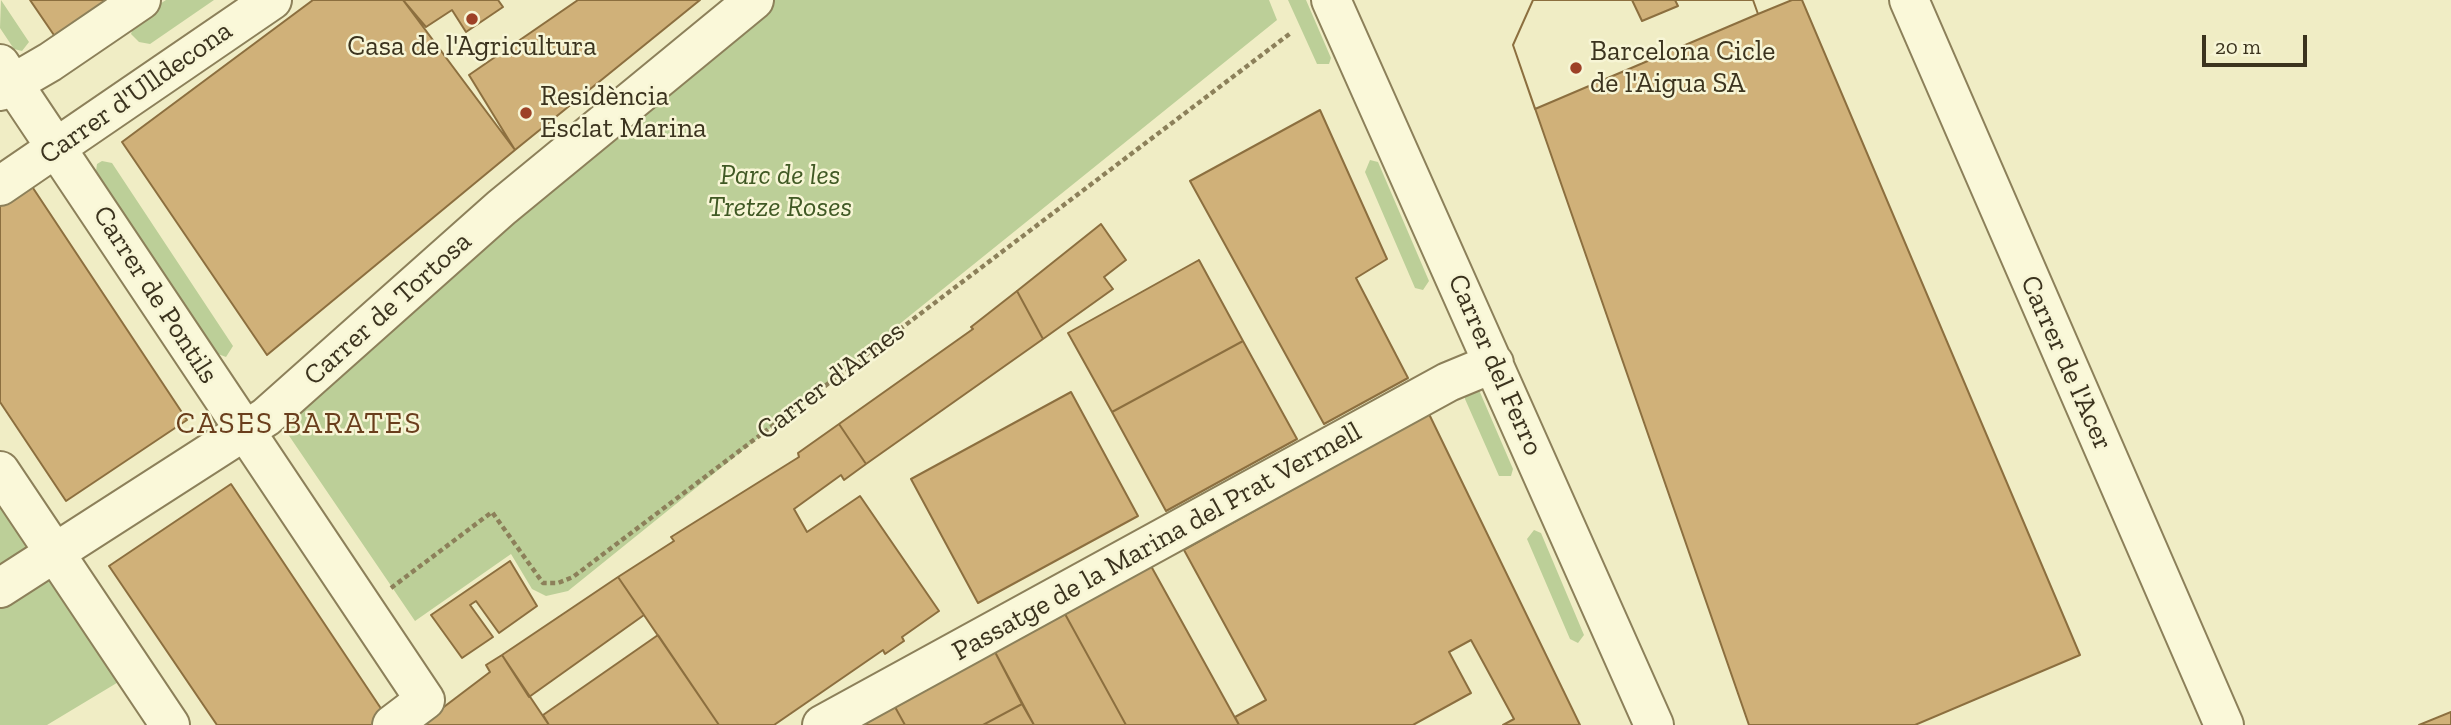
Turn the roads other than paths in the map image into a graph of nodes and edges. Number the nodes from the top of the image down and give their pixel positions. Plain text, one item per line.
1 (141, 0) edge
2 (272, 0) edge
3 (754, 0) edge
4 (1909, 0) edge
5 (1337, 2) edge
6 (4, 79) edge
7 (49, 135) junction
8 (0, 186) edge
9 (1494, 363) junction
10 (244, 433) junction
11 (0, 471) edge
12 (54, 554) junction
13 (0, 588) edge
14 (170, 725) edge
15 (392, 725) edge
16 (822, 725) edge
17 (1654, 725) edge
18 (2224, 725) edge

1 - 6 street
2 - 7 street, Carrer d'Ulldecona
3 - 10 street, Carrer de Tortosa
4 - 18 street, Carrer de l'Acer
5 - 9 street, Carrer del Ferro
6 - 7 street, Carrer de Pontils
7 - 8 street, Carrer d'Ulldecona
7 - 10 street, Carrer de Pontils
9 - 16 street, Passatge de la Marina del Prat Vermell
9 - 17 street, Carrer del Ferro
10 - 12 street, Carrer de Tortosa
10 - 15 street, Carrer de Pontils
11 - 12 street
12 - 13 street, Carrer de Tortosa
12 - 14 street

